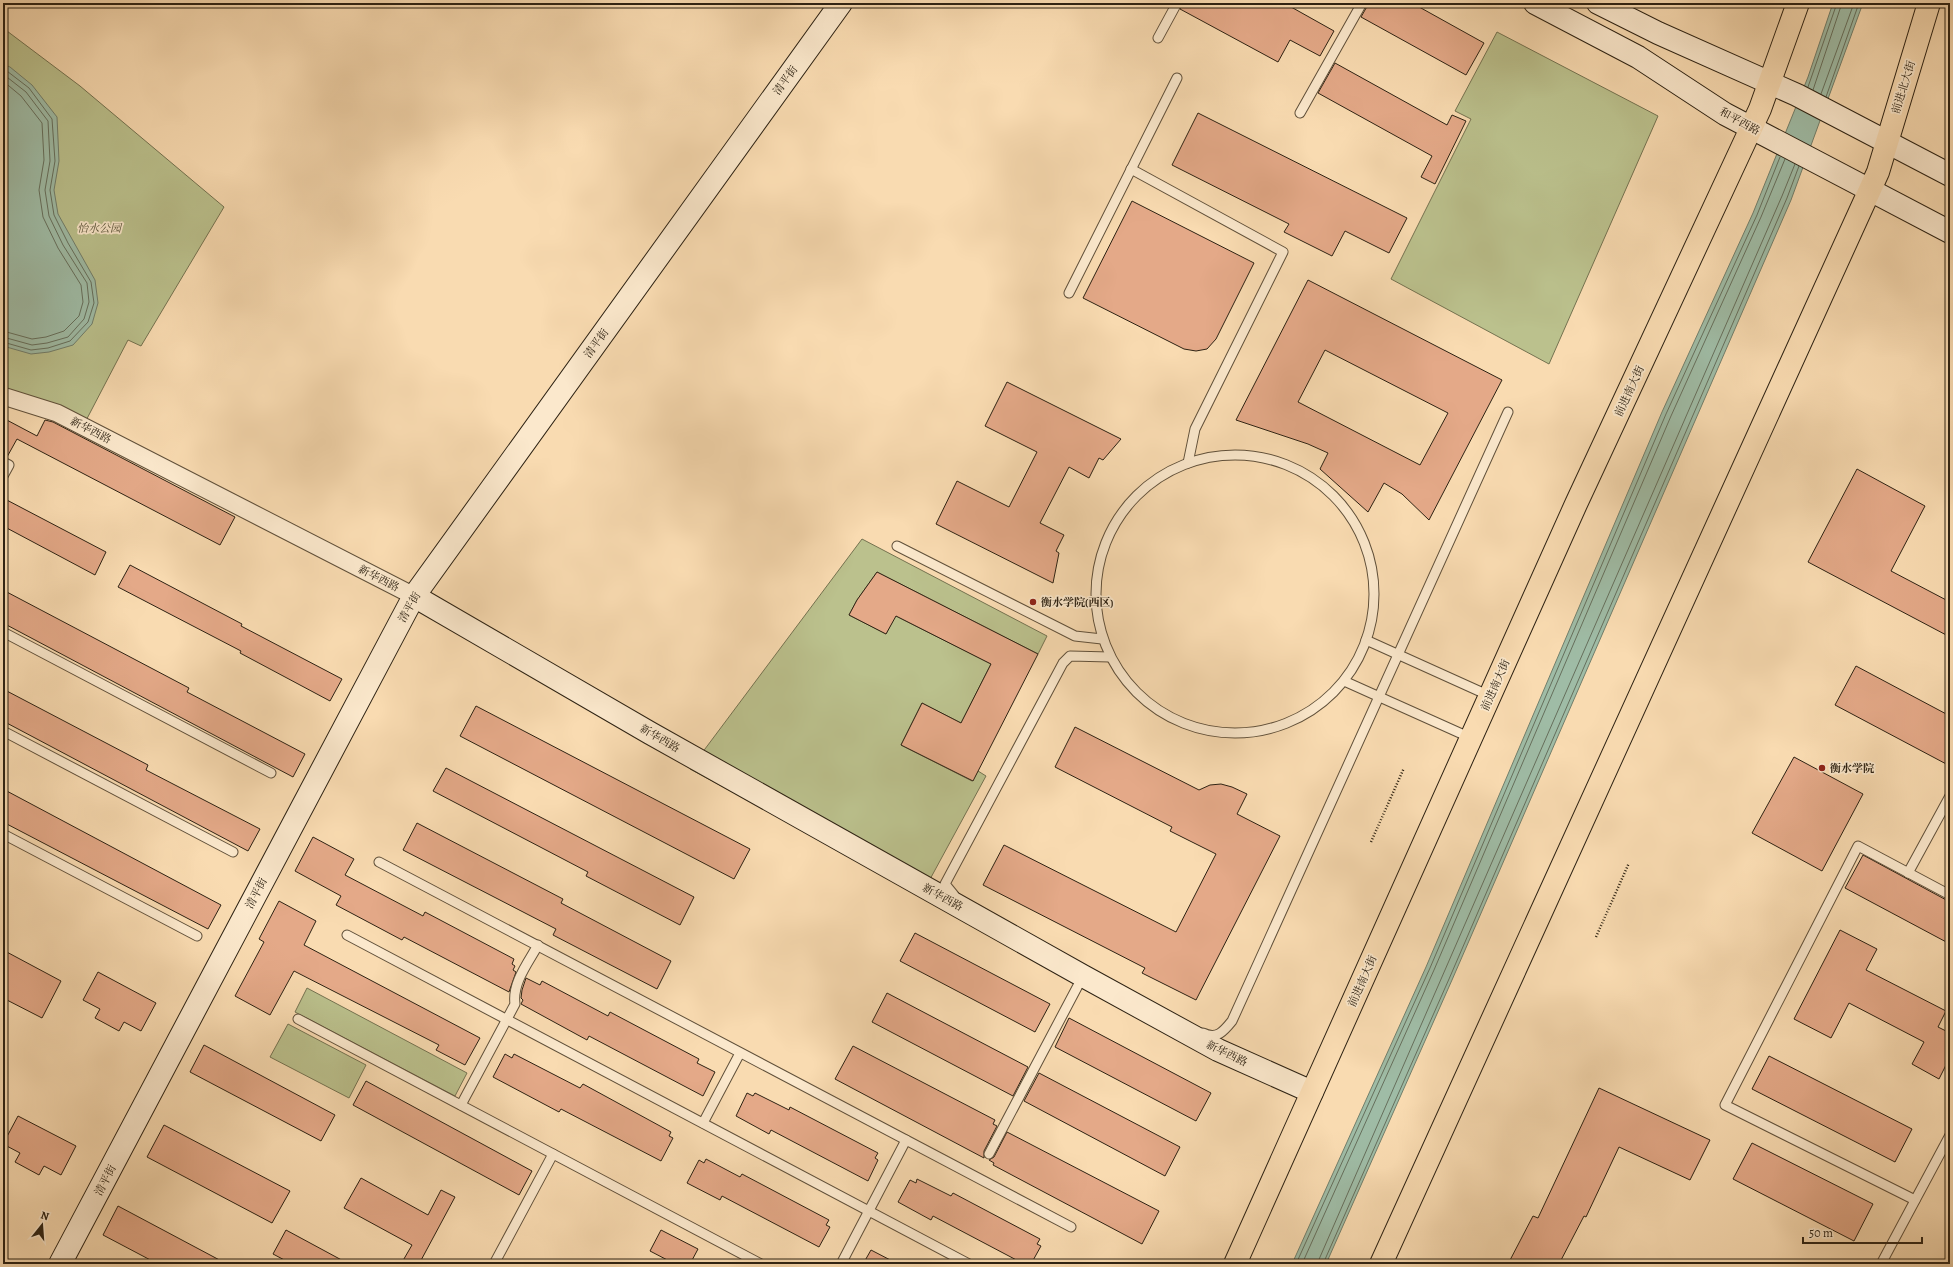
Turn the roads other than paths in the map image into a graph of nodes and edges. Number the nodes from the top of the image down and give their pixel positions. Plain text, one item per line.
1 (841, 3) edge
2 (1177, 3) edge
3 (1362, 3) edge
4 (1535, 3) edge
5 (1598, 3) edge
6 (1798, 3) edge
7 (1929, 3) edge
8 (1158, 38) dead end
9 (1177, 78) dead end
10 (1770, 82) junction
11 (1300, 113) dead end
12 (1756, 119) junction
13 (1887, 141) junction
14 (1131, 169) junction
15 (1950, 175) edge
16 (1873, 181) junction
17 (1950, 232) edge
18 (1069, 293) dead end
19 (3, 396) edge
20 (1508, 412) dead end
21 (3, 462) edge
22 (1188, 463) junction
23 (3, 476) edge
24 (897, 546) dead end
25 (414, 596) junction
26 (3, 632) edge
27 (1102, 639) junction
28 (1366, 640) junction
29 (1398, 655) junction
30 (1110, 657) junction
31 (1344, 681) junction
32 (1379, 696) junction
33 (1490, 696) junction
34 (3, 730) edge
35 (1471, 738) junction
36 (271, 772) dead end
37 (1950, 796) edge
38 (3, 834) edge
39 (233, 852) dead end
40 (379, 862) dead end
41 (1908, 873) junction
42 (1950, 895) edge
43 (346, 935) dead end
44 (197, 936) dead end
45 (538, 945) junction
46 (1083, 976) junction
47 (298, 1019) dead end
48 (507, 1019) junction
49 (740, 1053) junction
50 (1312, 1092) junction
51 (461, 1105) junction
52 (703, 1123) junction
53 (1950, 1135) edge
54 (906, 1140) junction
55 (553, 1154) junction
56 (989, 1154) dead end
57 (1915, 1200) junction
58 (869, 1211) junction
59 (1071, 1227) dead end
60 (60, 1264) edge
61 (494, 1264) edge
62 (761, 1264) edge
63 (841, 1264) edge
64 (969, 1264) edge
65 (1235, 1264) edge
66 (1381, 1264) edge
67 (1881, 1264) edge

1 - 25 street, 清平街
2 - 8 lane
3 - 11 lane
4 - 12 street, 和平西路
5 - 10 street
6 - 10 main road
7 - 13 main road, 前进北大街
9 - 14 lane
10 - 12 main road
10 - 13 street
12 - 16 street, 和平西路
12 - 33 main road, 前进南大街
13 - 15 street
13 - 16 main road, 前进北大街
14 - 18 lane
14 - 22 lane
16 - 17 street, 和平西路
16 - 66 main road
19 - 25 street, 新华西路
20 - 29 lane
21 - 23 lane
22 - 27 lane
22 - 28 lane
24 - 27 lane
25 - 46 street, 新华西路
25 - 60 street, 清平街
26 - 36 lane
27 - 30 lane
28 - 29 lane
28 - 31 lane
29 - 32 lane
29 - 33 lane
30 - 31 lane
30 - 32 lane
31 - 32 lane
32 - 35 lane
33 - 35 main road, 前进南大街
34 - 39 lane
35 - 50 main road, 前进南大街
37 - 41 lane
38 - 44 lane
40 - 45 lane
41 - 42 lane
41 - 57 lane
43 - 48 lane
45 - 48 lane
45 - 49 lane
46 - 50 street, 新华西路
46 - 56 lane
47 - 51 lane
48 - 51 lane
48 - 52 lane
49 - 52 lane
49 - 54 lane
50 - 65 main road, 前进南大街
51 - 55 lane
52 - 58 lane
53 - 57 lane
54 - 58 lane
54 - 59 lane
55 - 61 lane
55 - 62 lane
57 - 67 lane
58 - 63 lane
58 - 64 lane

